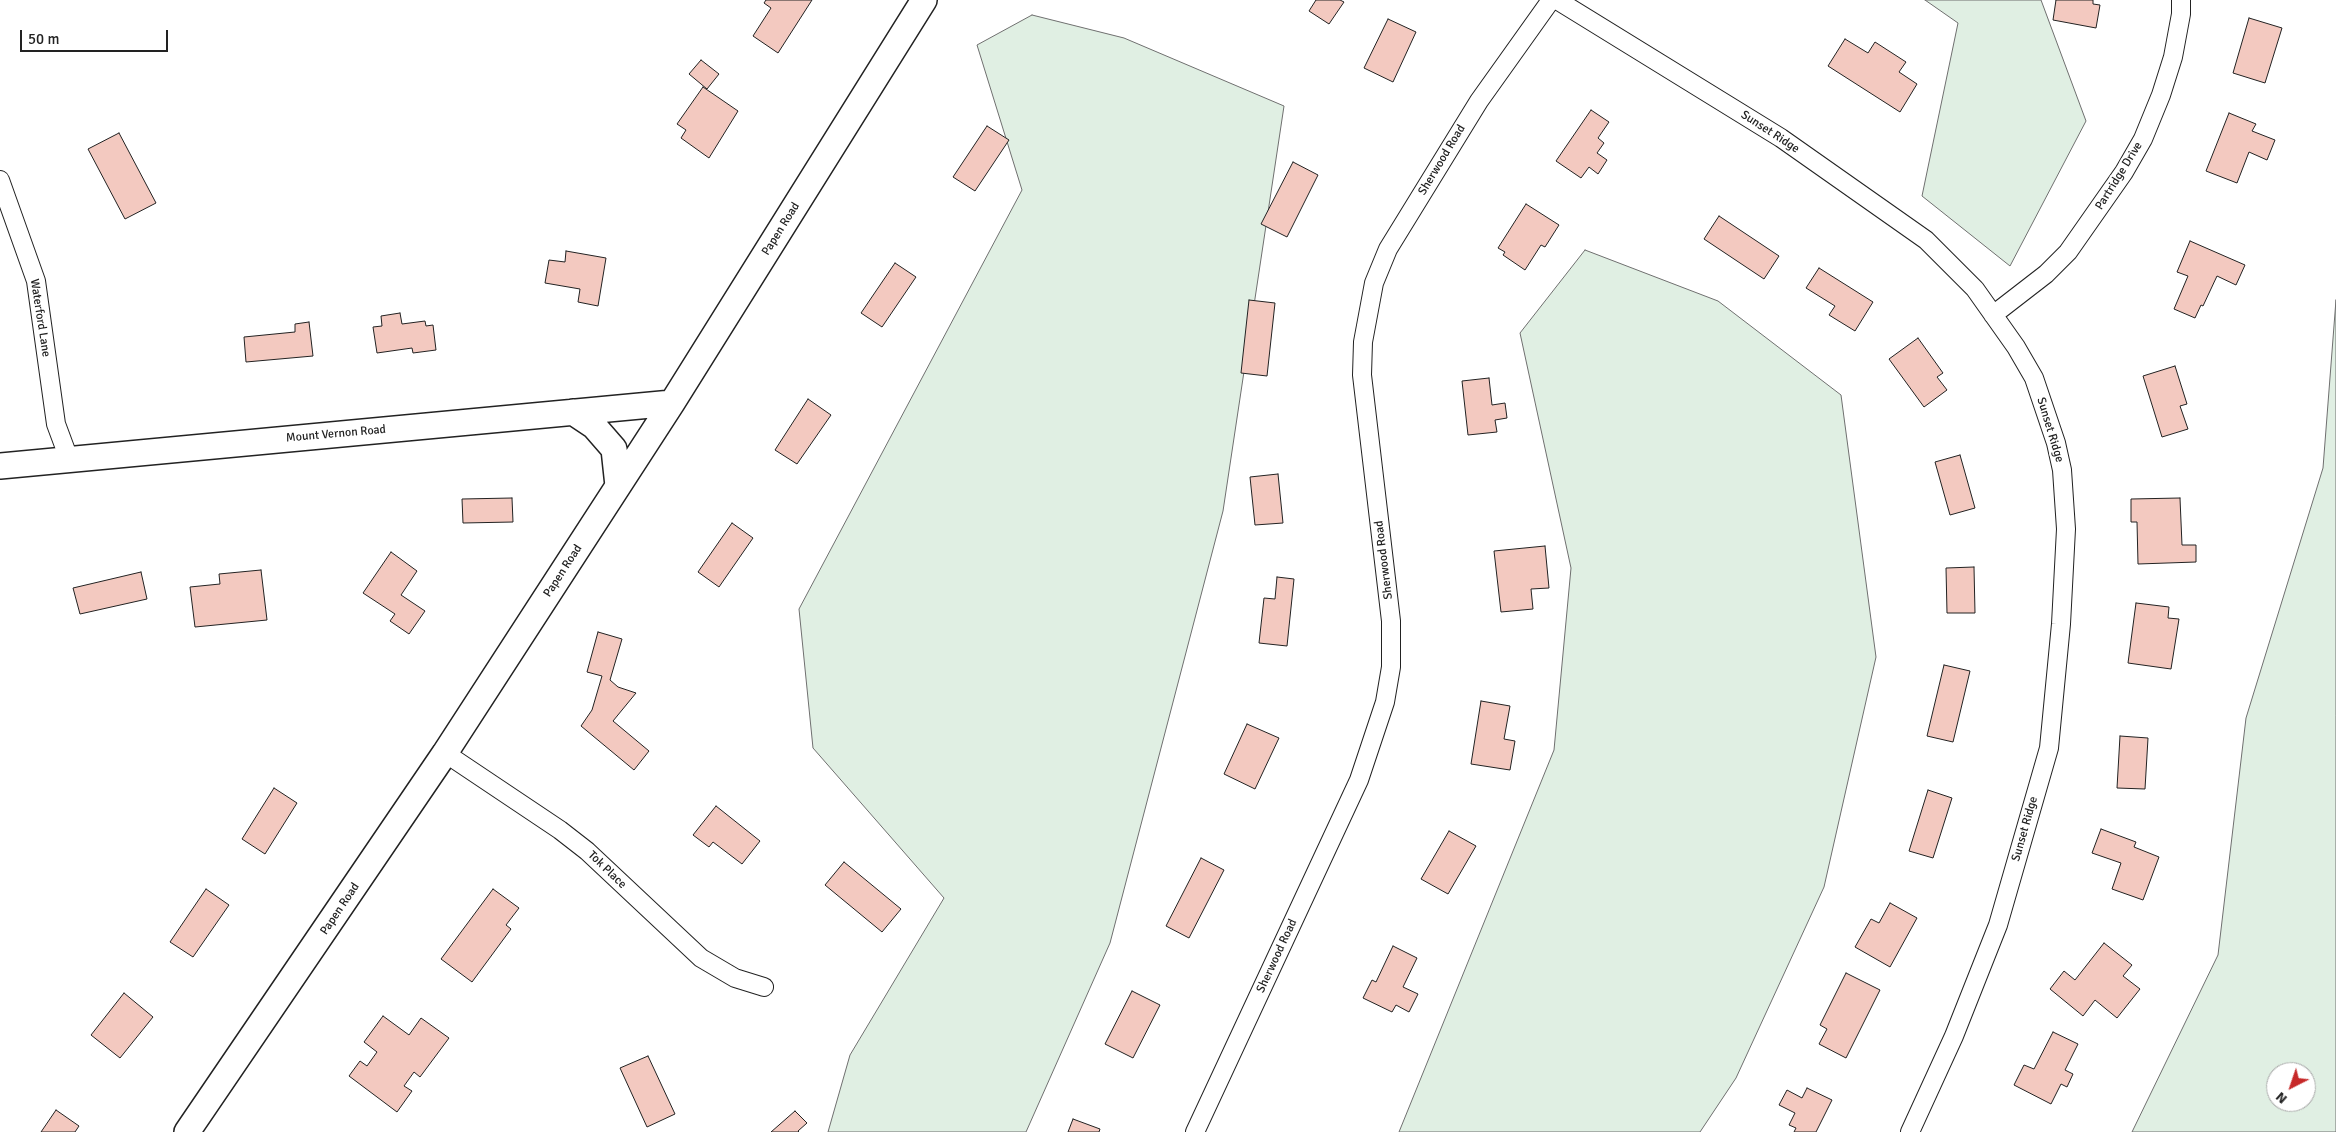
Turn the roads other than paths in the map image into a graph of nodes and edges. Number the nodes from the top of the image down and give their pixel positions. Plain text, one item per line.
1 (924, 0) edge
2 (1551, 0) edge
3 (1557, 0) edge
4 (2180, 0) edge
5 (0, 180) edge
6 (1993, 316) junction
7 (672, 403) junction
8 (572, 412) junction
9 (69, 459) junction
10 (0, 466) edge
11 (618, 486) junction
12 (445, 753) junction
13 (764, 987) dead end
14 (187, 1132) edge
15 (1195, 1132) edge
16 (1910, 1132) edge

1 - 7 street, Papen Road
2 - 15 street, Sherwood Road
3 - 6 street, Sunset Ridge
4 - 6 street, Partridge Drive
5 - 9 street, Waterford Lane
6 - 16 street, Sunset Ridge
7 - 8 street, Mount Vernon Road
7 - 11 street, Papen Road
8 - 9 street, Mount Vernon Road
8 - 11 street
9 - 10 street, Mount Vernon Road
11 - 12 street, Papen Road
12 - 13 street, Tok Place
12 - 14 street, Papen Road

